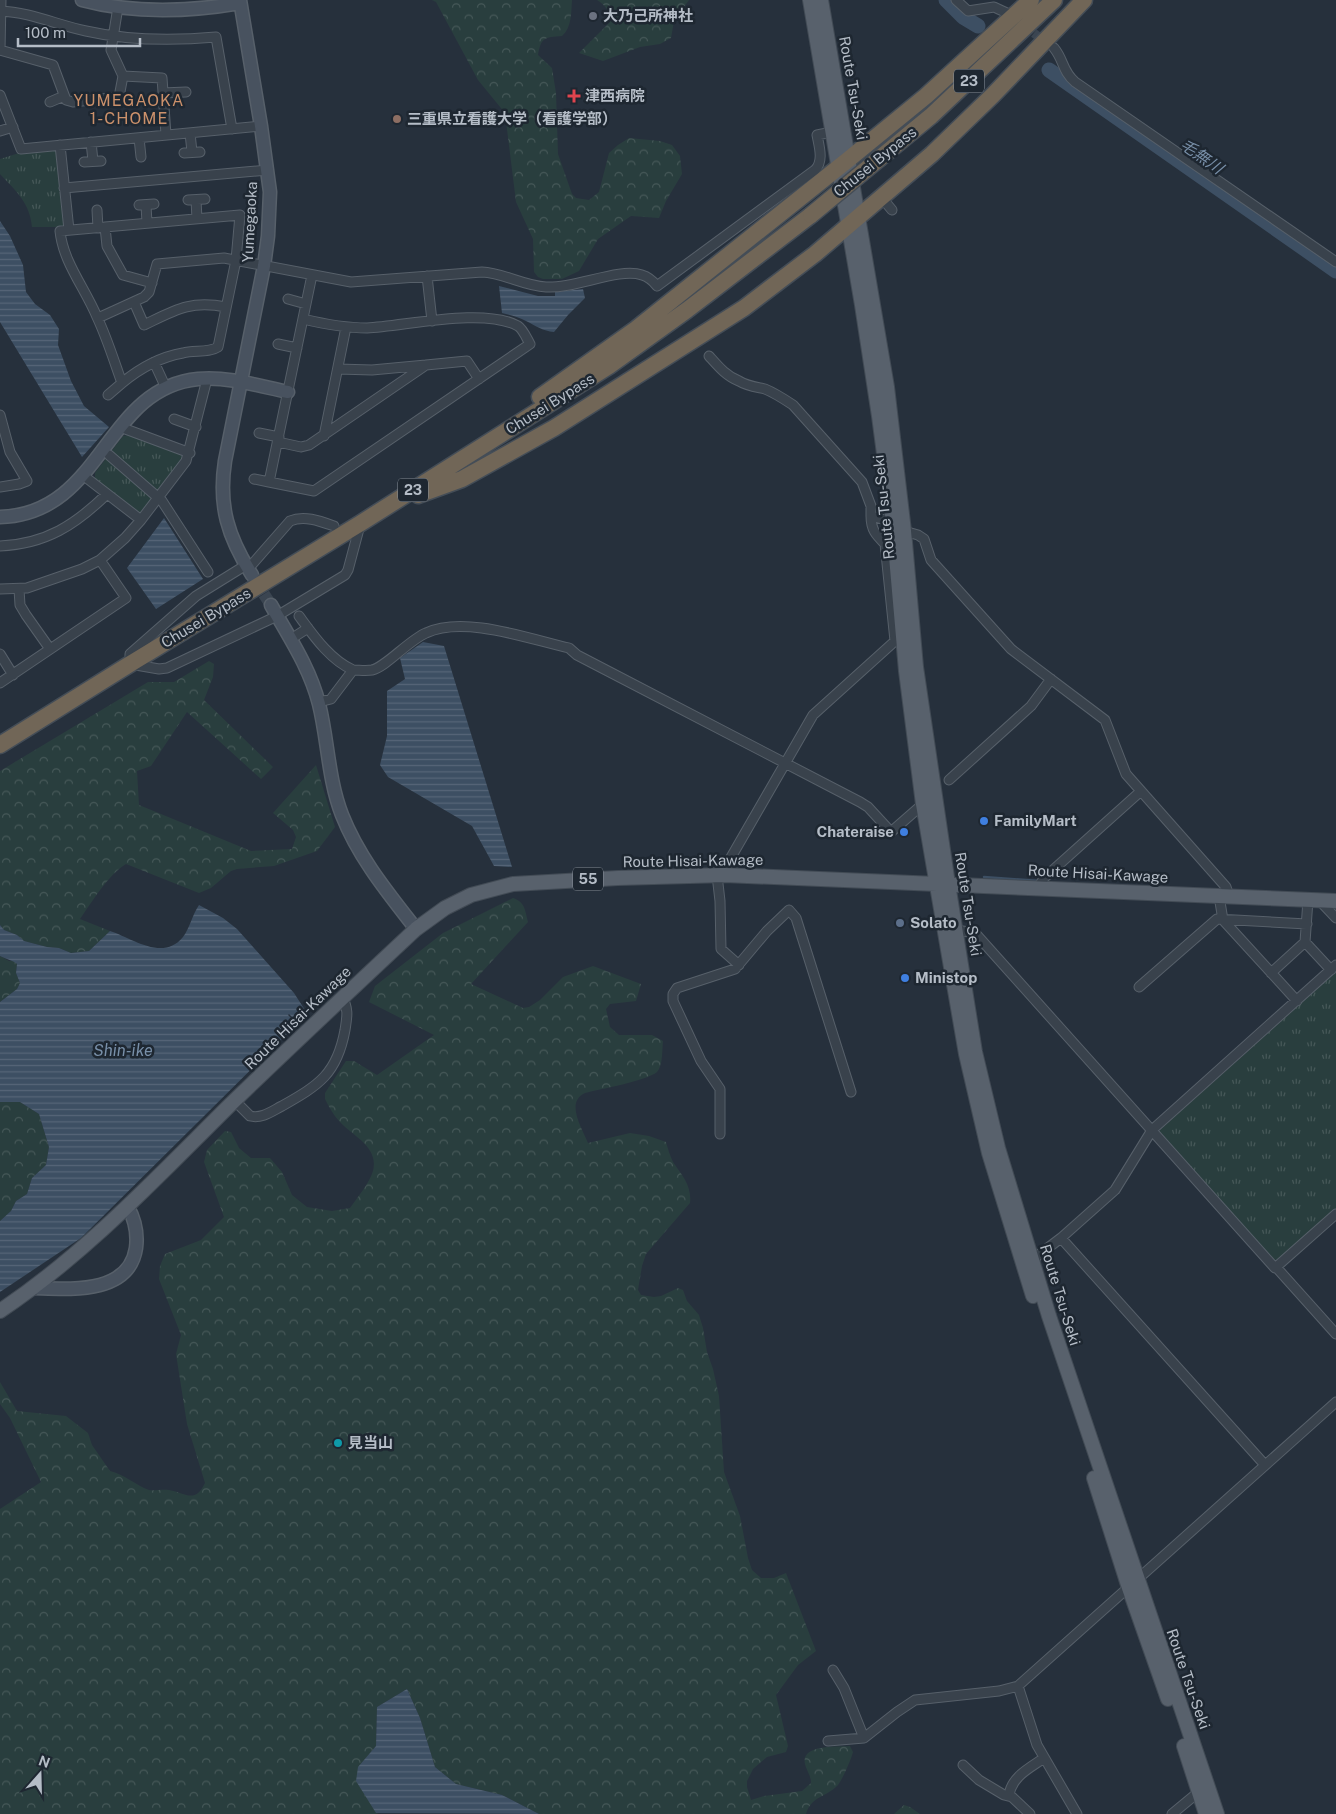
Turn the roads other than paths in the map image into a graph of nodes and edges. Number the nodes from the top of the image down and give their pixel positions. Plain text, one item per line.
1 (1, 0) edge
2 (82, 0) edge
3 (810, 0) edge
4 (821, 0) edge
5 (956, 0) edge
6 (1031, 0) edge
7 (1054, 0) edge
8 (1084, 0) edge
9 (240, 2) edge
10 (211, 4) edge
11 (118, 7) junction
12 (0, 11) edge
13 (1009, 14) dead end
14 (113, 37) junction
15 (1054, 48) tunnel mouth
16 (123, 76) junction
17 (186, 91) dead end
18 (163, 93) junction
19 (0, 95) edge
20 (64, 96) junction
21 (50, 102) dead end
22 (262, 126) junction
23 (13, 127) junction
24 (232, 129) junction
25 (0, 131) edge
26 (832, 132) junction
27 (190, 133) junction
28 (166, 135) junction
29 (139, 138) junction
30 (91, 142) junction
31 (60, 145) junction
32 (192, 152) dead end
33 (141, 158) dead end
34 (93, 161) dead end
35 (843, 164) junction
36 (268, 170) junction
37 (64, 188) junction
38 (196, 200) dead end
39 (146, 204) dead end
40 (97, 210) dead end
41 (198, 219) junction
42 (853, 222) junction
43 (147, 223) junction
44 (102, 228) junction
45 (68, 230) junction
46 (236, 260) junction
47 (1336, 262) edge
48 (264, 266) junction
49 (312, 276) junction
50 (427, 276) junction
51 (152, 283) junction
52 (288, 299) dead end
53 (134, 302) junction
54 (306, 304) junction
55 (226, 307) junction
56 (98, 318) junction
57 (303, 319) junction
58 (432, 322) junction
59 (346, 327) junction
60 (278, 344) dead end
61 (296, 348) junction
62 (709, 356) dead end
63 (154, 362) junction
64 (426, 365) junction
65 (338, 369) junction
66 (207, 378) junction
67 (479, 379) junction
68 (122, 382) junction
69 (240, 383) junction
70 (166, 388) junction
71 (288, 392) junction
72 (108, 395) dead end
73 (0, 415) edge
74 (174, 419) dead end
75 (196, 427) junction
76 (120, 428) junction
77 (259, 433) dead end
78 (324, 436) junction
79 (278, 440) junction
80 (190, 453) junction
81 (109, 455) dead end
82 (84, 476) junction
83 (254, 479) dead end
84 (269, 482) junction
85 (0, 487) edge
86 (107, 494) junction
87 (159, 498) junction
88 (388, 506) junction
89 (871, 516) junction
90 (0, 517) edge
91 (141, 520) junction
92 (893, 522) junction
93 (361, 524) junction
94 (334, 526) dead end
95 (904, 531) junction
96 (0, 546) edge
97 (100, 560) junction
98 (248, 570) junction
99 (208, 572) dead end
100 (0, 589) edge
101 (18, 589) junction
102 (274, 610) junction
103 (298, 616) dead end
104 (308, 628) junction
105 (291, 638) junction
106 (50, 649) junction
107 (0, 654) edge
108 (130, 664) junction
109 (353, 670) junction
110 (13, 675) junction
111 (1051, 679) junction
112 (0, 683) edge
113 (319, 702) junction
114 (0, 745) edge
115 (786, 763) junction
116 (949, 780) dead end
117 (1141, 792) junction
118 (923, 804) junction
119 (721, 875) junction
120 (1041, 883) junction
121 (942, 884) junction
122 (1226, 893) junction
123 (1314, 900) junction
124 (1336, 901) edge
125 (1336, 918) edge
126 (1223, 920) junction
127 (1307, 924) junction
128 (416, 929) junction
129 (956, 930) junction
130 (1305, 942) junction
131 (739, 965) junction
132 (1334, 968) edge
133 (1272, 973) junction
134 (1139, 987) dead end
135 (342, 998) junction
136 (1297, 1001) junction
137 (851, 1092) dead end
138 (235, 1101) junction
139 (1152, 1130) junction
140 (720, 1134) dead end
141 (128, 1207) junction
142 (1336, 1214) edge
143 (1061, 1238) junction
144 (1032, 1260) junction
145 (1276, 1267) junction
146 (34, 1288) junction
147 (0, 1311) edge
148 (1336, 1334) edge
149 (1336, 1402) edge
150 (1265, 1465) junction
151 (1133, 1584) junction
152 (833, 1670) dead end
153 (1018, 1686) junction
154 (864, 1738) junction
155 (828, 1742) dead end
156 (1044, 1758) junction
157 (963, 1765) dead end
158 (1202, 1788) junction
159 (1009, 1795) junction
160 (1030, 1814) edge
161 (1077, 1814) edge
162 (1172, 1814) edge
163 (1206, 1814) edge
164 (1217, 1814) edge

1 - 12 street
2 - 11 street
3 - 26 main road, Route Tsu-Seki
4 - 35 main road, Route Tsu-Seki
5 - 13 street
6 - 35 highway
7 - 88 highway, Chusei Bypass / 23, bridge
8 - 42 highway
9 - 10 street
9 - 22 street, Yumegaoka
10 - 11 street
11 - 14 street
12 - 14 street
12 - 20 street
14 - 16 street
14 - 24 street
15 - 47 street
16 - 18 street
16 - 20 street
17 - 18 street
18 - 28 street
19 - 23 street
20 - 21 street
22 - 24 street
22 - 36 street, Yumegaoka
23 - 25 street
23 - 31 street
24 - 27 street
26 - 35 main road, Route Tsu-Seki
26 - 50 street
27 - 28 street
27 - 32 street
28 - 29 street
29 - 30 street
29 - 33 street
30 - 31 street
30 - 34 street
31 - 37 street
35 - 42 main road, Route Tsu-Seki
35 - 88 highway
36 - 37 street
36 - 48 street, Yumegaoka
37 - 45 street
38 - 41 street
39 - 43 street
40 - 44 street
41 - 43 street
41 - 46 street
42 - 88 highway
42 - 92 main road, Route Tsu-Seki
42 - 95 main road, Route Tsu-Seki
43 - 44 street
44 - 45 street
44 - 51 street
45 - 56 street
46 - 48 street
46 - 51 street
46 - 55 street
48 - 49 street
48 - 69 street, Yumegaoka
49 - 50 street
49 - 54 street
50 - 58 street
51 - 53 street
52 - 54 street
53 - 55 street
53 - 56 street
54 - 57 street
55 - 63 street
56 - 68 street
57 - 59 street
57 - 61 street
58 - 59 street
58 - 67 street
59 - 65 street
60 - 61 street
61 - 71 street
62 - 89 street
63 - 68 street
63 - 70 street
64 - 65 street
64 - 67 street
64 - 78 street
65 - 78 street
66 - 69 street
66 - 70 street
66 - 75 street
67 - 84 street
68 - 72 street
69 - 71 street
69 - 98 street, Yumegaoka
70 - 76 street
71 - 79 street
73 - 85 street
74 - 75 street
75 - 80 street
76 - 80 street
76 - 82 street
77 - 79 street
78 - 79 street
79 - 84 street
80 - 87 street
81 - 87 street
82 - 86 street
82 - 90 street
83 - 84 street
86 - 91 street
86 - 96 street
87 - 91 street
87 - 99 street
88 - 93 highway, Chusei Bypass / 23
89 - 92 street
89 - 115 street
91 - 97 street
92 - 95 street
92 - 118 main road, Route Tsu-Seki
93 - 102 street
93 - 108 highway, Chusei Bypass / 23
94 - 98 street
95 - 111 street
95 - 121 main road, Route Tsu-Seki
97 - 101 street
97 - 106 street
98 - 108 street
100 - 101 street
101 - 106 street
102 - 105 street
102 - 108 street
103 - 104 street
104 - 105 street
104 - 109 street
105 - 113 street
106 - 110 street
107 - 110 street
108 - 114 highway, Chusei Bypass / 23
109 - 113 street
109 - 115 street
110 - 112 street
111 - 116 street
111 - 117 street
113 - 128 street
115 - 118 street
115 - 119 street
117 - 120 street
117 - 122 street
118 - 121 main road, Route Tsu-Seki
119 - 121 main road, Route Hisai-Kawage / 55
119 - 128 main road, Route Hisai-Kawage / 55
119 - 131 street
120 - 121 main road, Route Hisai-Kawage / 55
120 - 122 main road, Route Hisai-Kawage / 55
121 - 129 main road, Route Tsu-Seki
121 - 151 main road, Route Tsu-Seki
122 - 123 main road, Route Hisai-Kawage / 55
122 - 126 street
123 - 124 main road, Route Hisai-Kawage / 55
123 - 125 street
123 - 127 street
126 - 127 street
126 - 133 street
126 - 134 street
127 - 130 street
128 - 135 main road, Route Hisai-Kawage / 55
129 - 139 street
129 - 144 main road, Route Tsu-Seki
130 - 132 street
130 - 133 street
131 - 137 street
131 - 140 street
132 - 136 street
133 - 136 street
135 - 138 main road, Route Hisai-Kawage / 55
135 - 138 street
136 - 139 street
138 - 141 main road, Route Hisai-Kawage / 55
139 - 143 street
139 - 145 street
141 - 146 main road, Route Hisai-Kawage / 55
141 - 146 street
142 - 145 street
143 - 144 street
143 - 150 street
144 - 151 main road, Route Tsu-Seki
145 - 148 street
146 - 147 main road, Route Hisai-Kawage / 55
149 - 150 street
150 - 151 street
151 - 153 street
151 - 158 main road, Route Tsu-Seki
152 - 154 street
153 - 154 street
153 - 156 street
154 - 155 street
156 - 159 street
156 - 161 street
157 - 159 street
158 - 162 street
158 - 163 main road, Route Tsu-Seki
158 - 164 main road, Route Tsu-Seki
159 - 160 street

